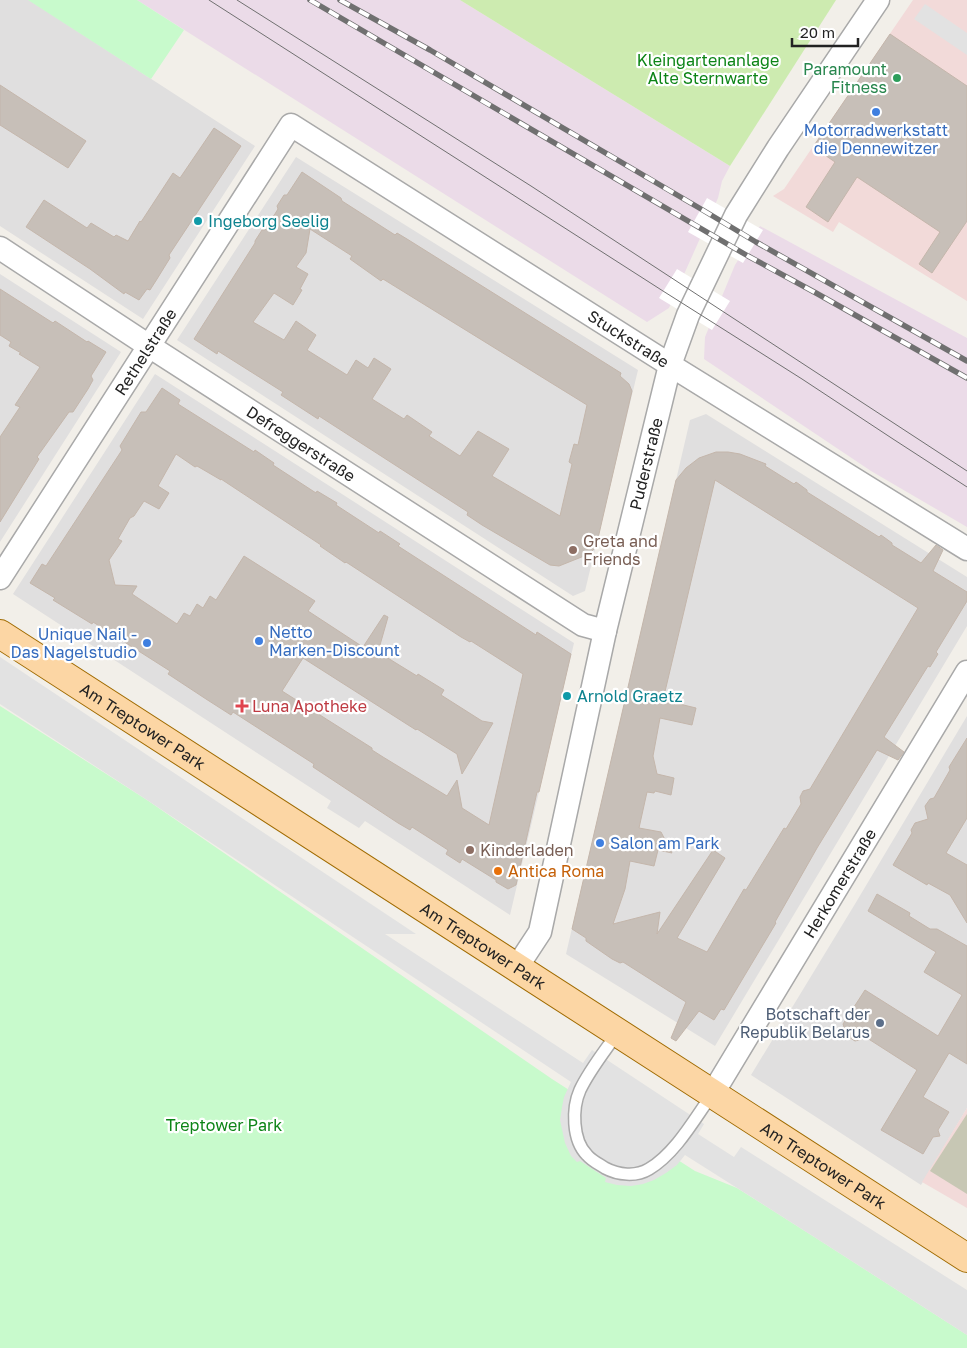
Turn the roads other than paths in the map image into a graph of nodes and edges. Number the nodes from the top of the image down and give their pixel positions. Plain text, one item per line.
1 (878, 0) edge
2 (291, 125) joint
3 (0, 248) edge
4 (149, 346) junction
5 (670, 364) junction
6 (967, 549) edge
7 (0, 578) edge
8 (605, 631) junction
9 (0, 634) edge
10 (967, 672) edge
11 (518, 967) junction
12 (618, 1032) junction
13 (712, 1093) junction
14 (967, 1258) edge

1 - 5 street, Puderstraße
2 - 4 street, Rethelstraße
2 - 5 street, Stuckstraße
3 - 4 street, Defreggerstraße
4 - 7 street, Rethelstraße
4 - 8 street, Defreggerstraße
5 - 6 street, Stuckstraße
5 - 8 street, Puderstraße
8 - 11 street, Puderstraße
9 - 11 main road, Am Treptower Park
10 - 13 street, Herkomerstraße
11 - 12 main road, Am Treptower Park
12 - 13 main road, Am Treptower Park
12 - 13 lane
13 - 14 main road, Am Treptower Park

